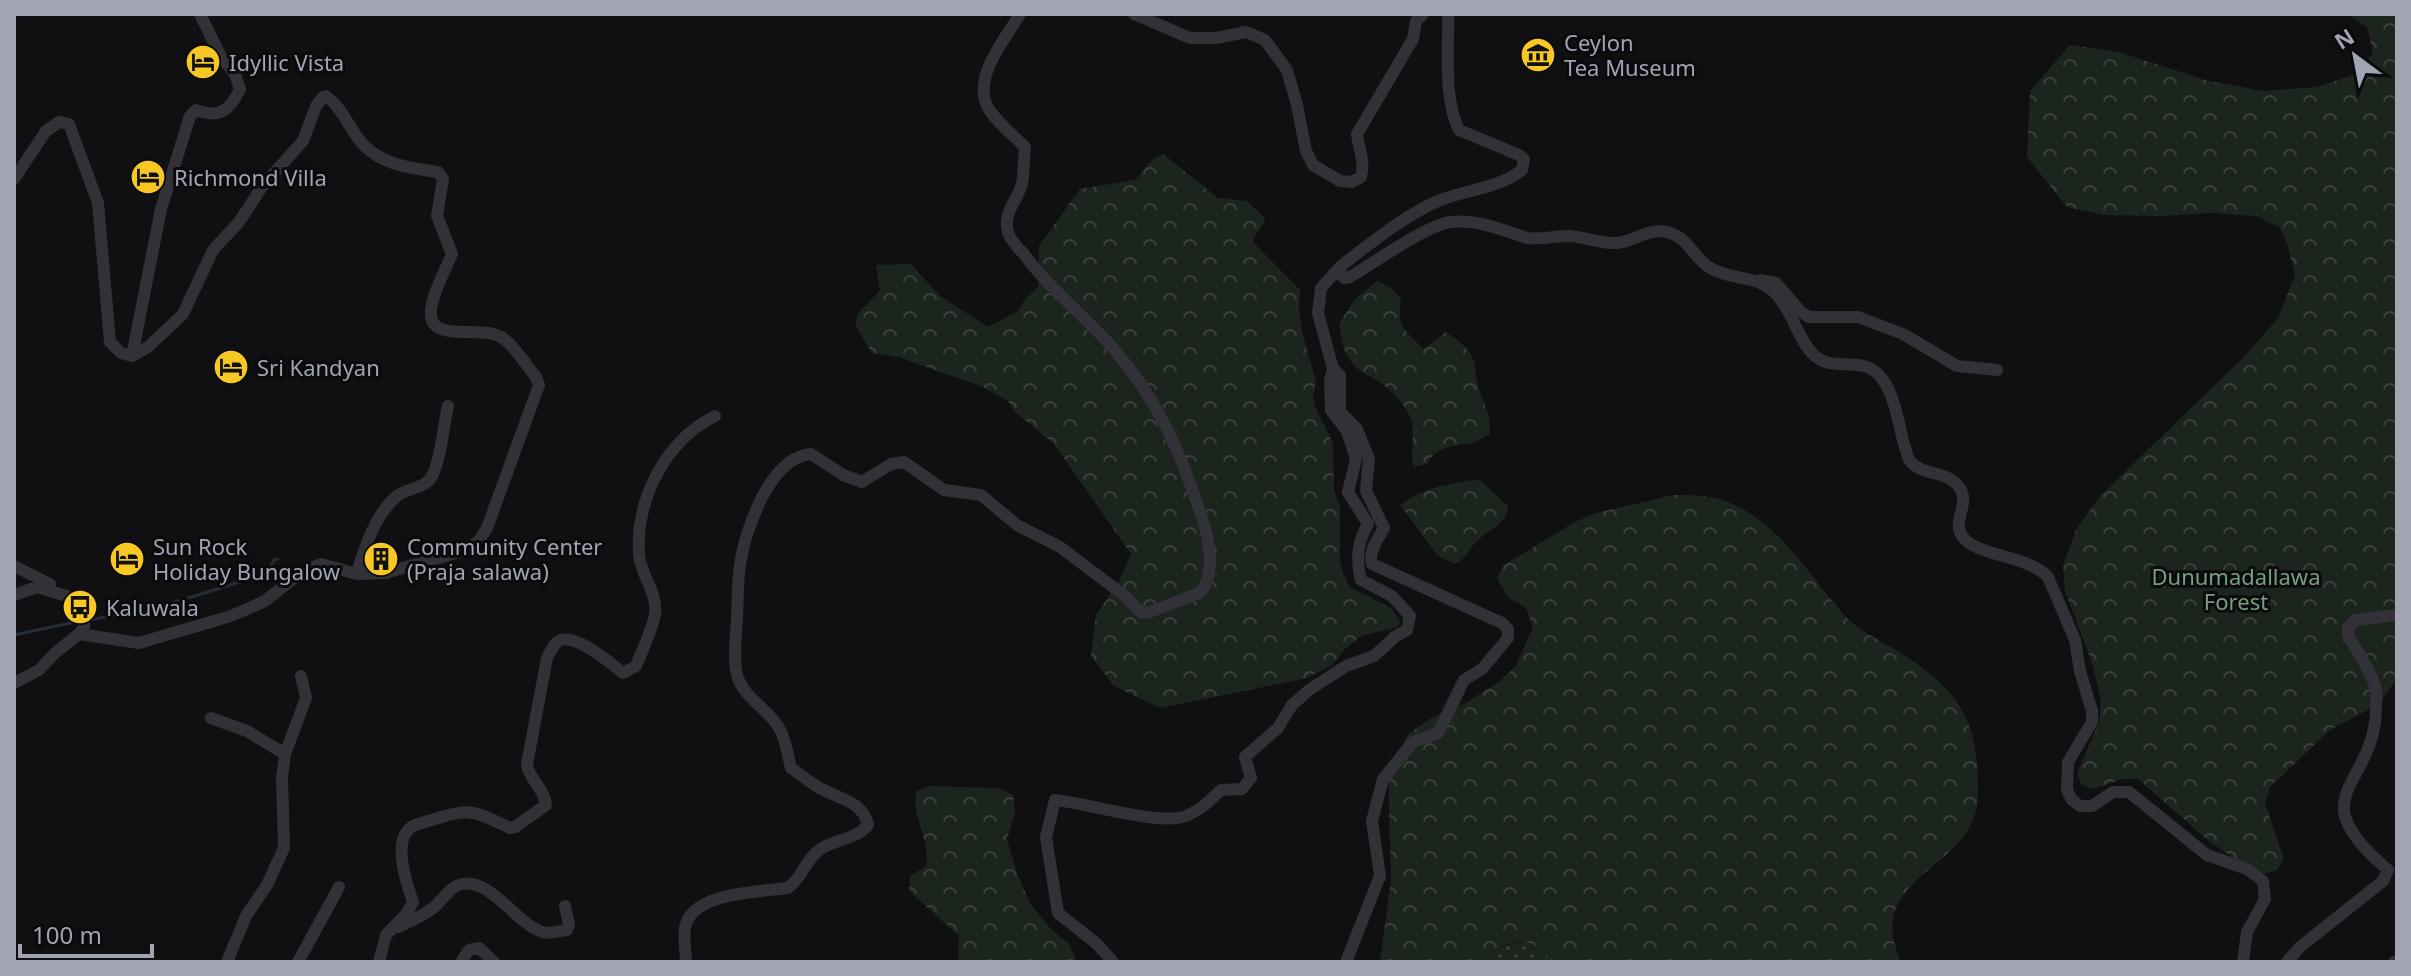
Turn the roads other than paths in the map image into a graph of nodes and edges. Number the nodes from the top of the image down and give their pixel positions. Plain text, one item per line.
1 (200, 14) edge
2 (1020, 14) edge
3 (1134, 14) edge
4 (1423, 14) edge
5 (1448, 14) edge
6 (14, 179) edge
7 (1341, 266) junction
8 (1757, 280) junction
9 (132, 356) junction
10 (1333, 369) junction
11 (1997, 370) dead end
12 (448, 406) dead end
13 (715, 416) dead end
14 (14, 566) edge
15 (357, 574) junction
16 (14, 595) edge
17 (67, 596) junction
18 (2397, 615) edge
19 (82, 626) junction
20 (301, 676) dead end
21 (14, 683) edge
22 (211, 718) dead end
23 (285, 754) junction
24 (339, 887) dead end
25 (565, 906) dead end
26 (386, 935) junction
27 (227, 962) edge
28 (298, 962) edge
29 (379, 962) edge
30 (461, 962) edge
31 (494, 962) edge
32 (686, 962) edge
33 (1113, 962) edge
34 (1346, 962) edge
35 (2243, 962) edge
36 (2287, 962) edge

1 - 9 street
2 - 32 street
3 - 4 street
5 - 7 street
6 - 9 street
7 - 8 street
7 - 10 street
8 - 11 street
8 - 35 street
9 - 15 street
10 - 33 street
10 - 34 street
12 - 15 street
13 - 26 street
14 - 17 street
15 - 19 street
16 - 17 street
17 - 19 street
18 - 36 street
19 - 21 street
20 - 23 street
22 - 23 street
23 - 27 street
24 - 28 street
25 - 26 street
26 - 29 street
30 - 31 street

